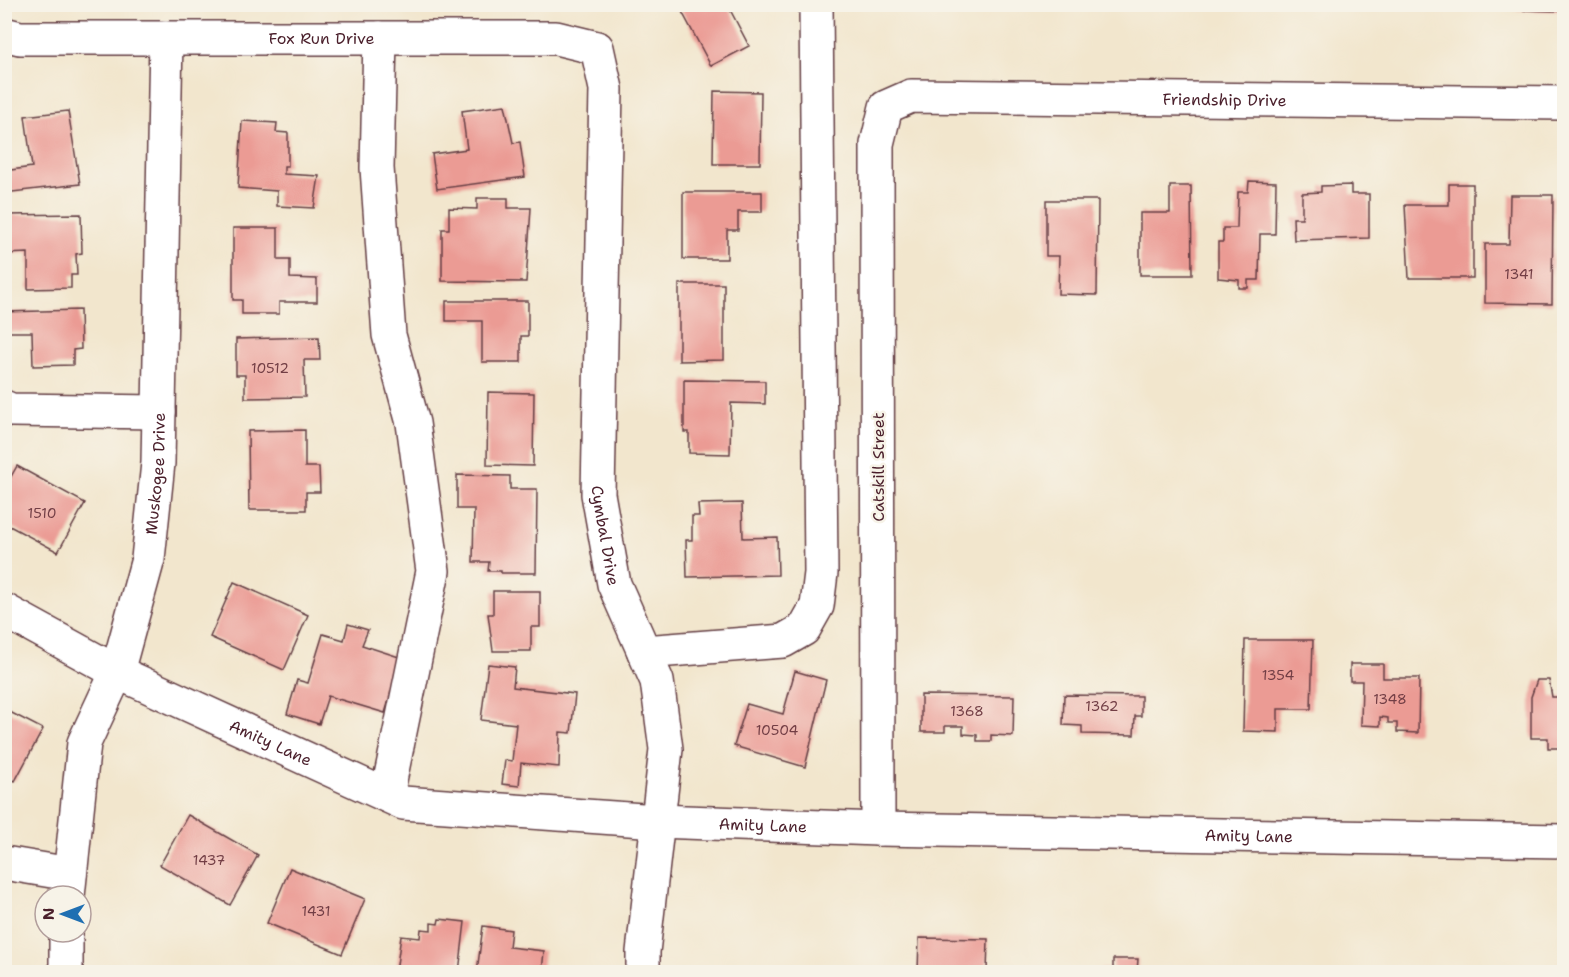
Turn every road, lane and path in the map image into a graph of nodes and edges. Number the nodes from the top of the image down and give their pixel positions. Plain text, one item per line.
1 (816, 4) edge
2 (4, 34) edge
3 (166, 38) junction
4 (380, 38) junction
5 (606, 89) joint
6 (1564, 103) edge
7 (886, 107) joint
8 (4, 407) edge
9 (159, 412) junction
10 (4, 610) edge
11 (644, 652) junction
12 (117, 672) junction
13 (387, 795) junction
14 (657, 821) junction
15 (878, 829) junction
16 (1564, 841) edge
17 (4, 863) edge
18 (66, 884) edge
19 (69, 884) edge
20 (66, 944) edge
21 (66, 972) edge
22 (643, 972) edge

1 - 11 street
2 - 3 street, Fox Run Drive
3 - 4 street, Fox Run Drive
3 - 9 street, Muskogee Drive
4 - 5 street, Fox Run Drive
4 - 13 street
5 - 11 street, Cymbal Drive
6 - 7 street, Friendship Drive
7 - 15 street, Catskill Street
8 - 9 street
9 - 12 street, Muskogee Drive
10 - 12 street, Amity Lane
11 - 14 street, Cymbal Drive
12 - 13 street, Amity Lane
12 - 19 street, Muskogee Drive
13 - 14 street, Amity Lane
14 - 15 street, Amity Lane
14 - 22 street, Cymbal Drive
15 - 16 street, Amity Lane
17 - 18 street
20 - 21 street

